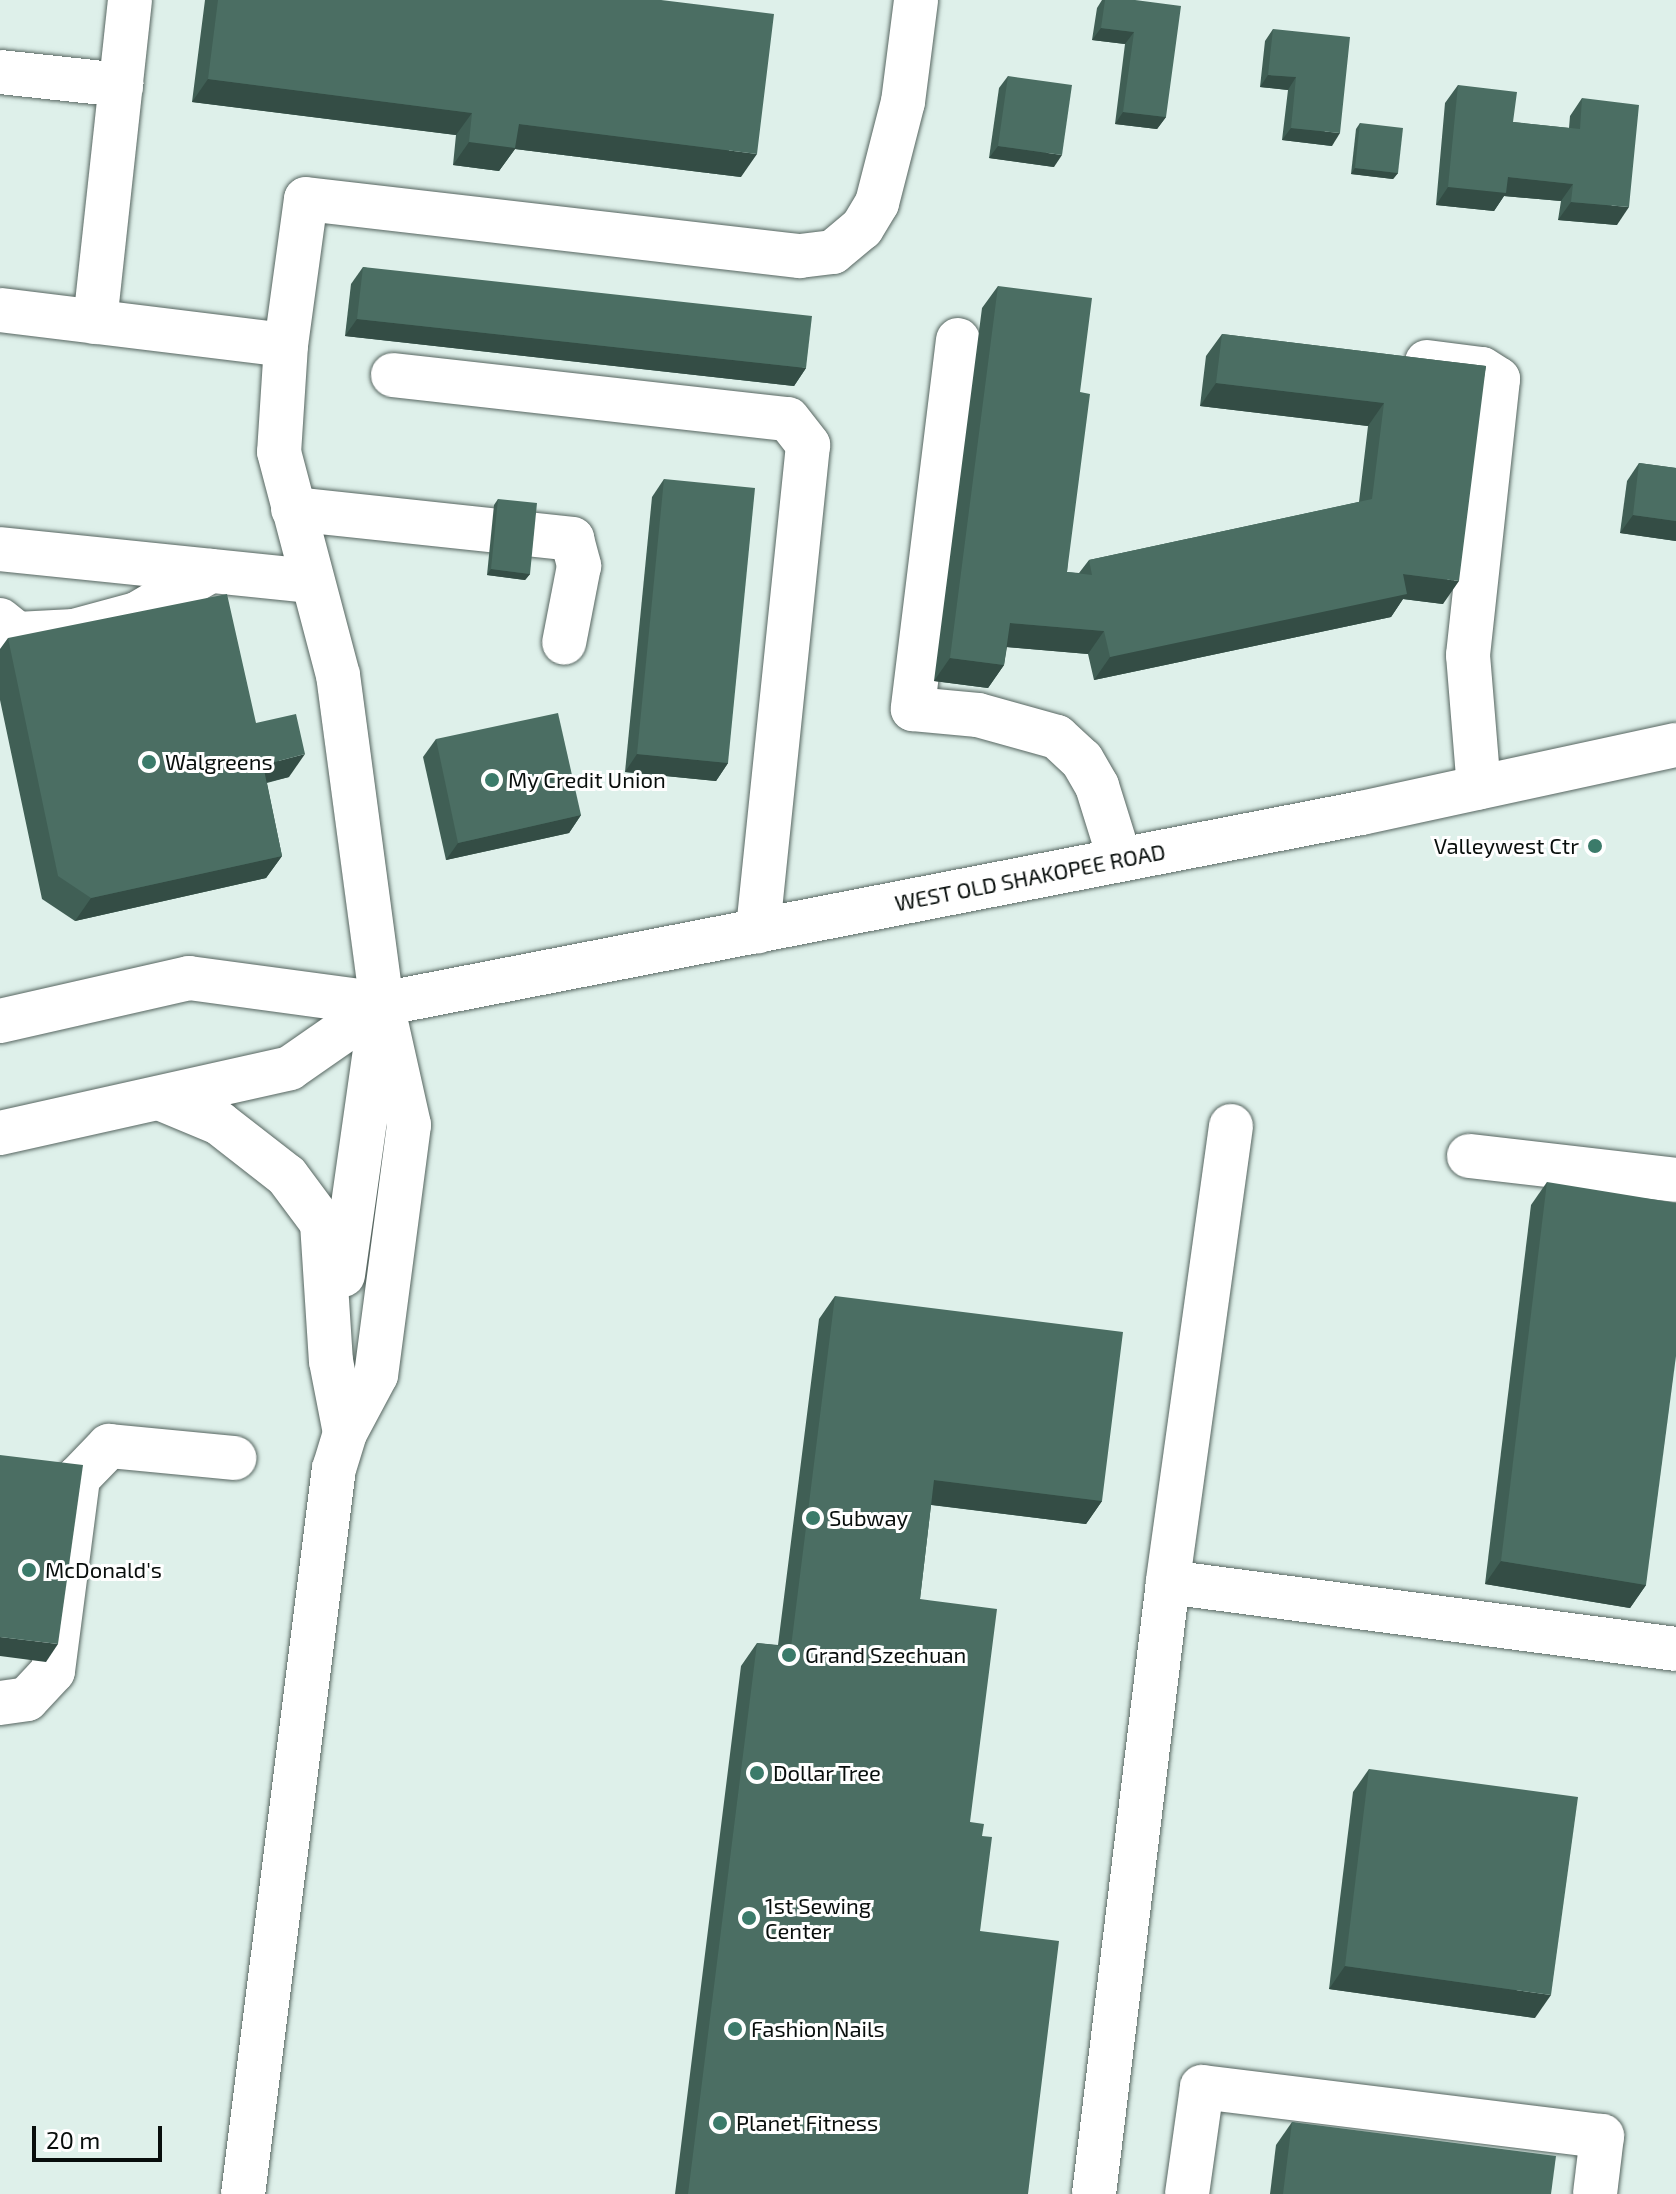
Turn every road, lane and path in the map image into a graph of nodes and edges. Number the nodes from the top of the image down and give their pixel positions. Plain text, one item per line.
1 (130, 0) edge
2 (916, 0) edge
3 (0, 72) edge
4 (121, 85) junction
5 (0, 310) edge
6 (95, 322) junction
7 (958, 340) dead end
8 (286, 345) junction
9 (1393, 358) edge
10 (393, 375) dead end
11 (293, 509) junction
12 (0, 549) edge
13 (210, 571) junction
14 (311, 581) junction
15 (0, 620) edge
16 (564, 643) dead end
17 (1676, 745) edge
18 (1479, 788) junction
19 (1120, 860) junction
20 (758, 931) junction
21 (382, 1004) junction
22 (0, 1021) edge
23 (159, 1098) junction
24 (1231, 1126) dead end
25 (0, 1133) edge
26 (1469, 1156) dead end
27 (1676, 1180) edge
28 (331, 1361) junction
29 (345, 1433) junction
30 (234, 1458) dead end
31 (1168, 1582) junction
32 (1676, 1649) edge
33 (0, 1703) edge
34 (243, 2194) edge
35 (1094, 2194) edge
36 (1187, 2194) edge
37 (1595, 2194) edge

1 - 4 main road
2 - 8 main road
3 - 4 main road
4 - 6 main road
5 - 6 main road
6 - 8 main road
7 - 19 main road
8 - 11 main road
9 - 18 main road
10 - 20 main road
11 - 14 main road
11 - 16 main road
12 - 13 main road
13 - 14 main road
13 - 15 main road
14 - 21 main road
17 - 18 main road, WEST OLD SHAKOPEE ROAD
18 - 19 main road, WEST OLD SHAKOPEE ROAD
19 - 20 main road, WEST OLD SHAKOPEE ROAD
20 - 21 main road, WEST OLD SHAKOPEE ROAD
21 - 22 main road, WEST OLD SHAKOPEE ROAD
21 - 23 main road, WEST OLD SHAKOPEE ROAD
21 - 28 main road
21 - 29 main road
23 - 25 main road, WEST OLD SHAKOPEE ROAD
23 - 28 main road
24 - 31 main road
26 - 27 main road
28 - 29 main road
29 - 34 main road
30 - 33 main road
31 - 32 main road
31 - 35 main road
36 - 37 main road

